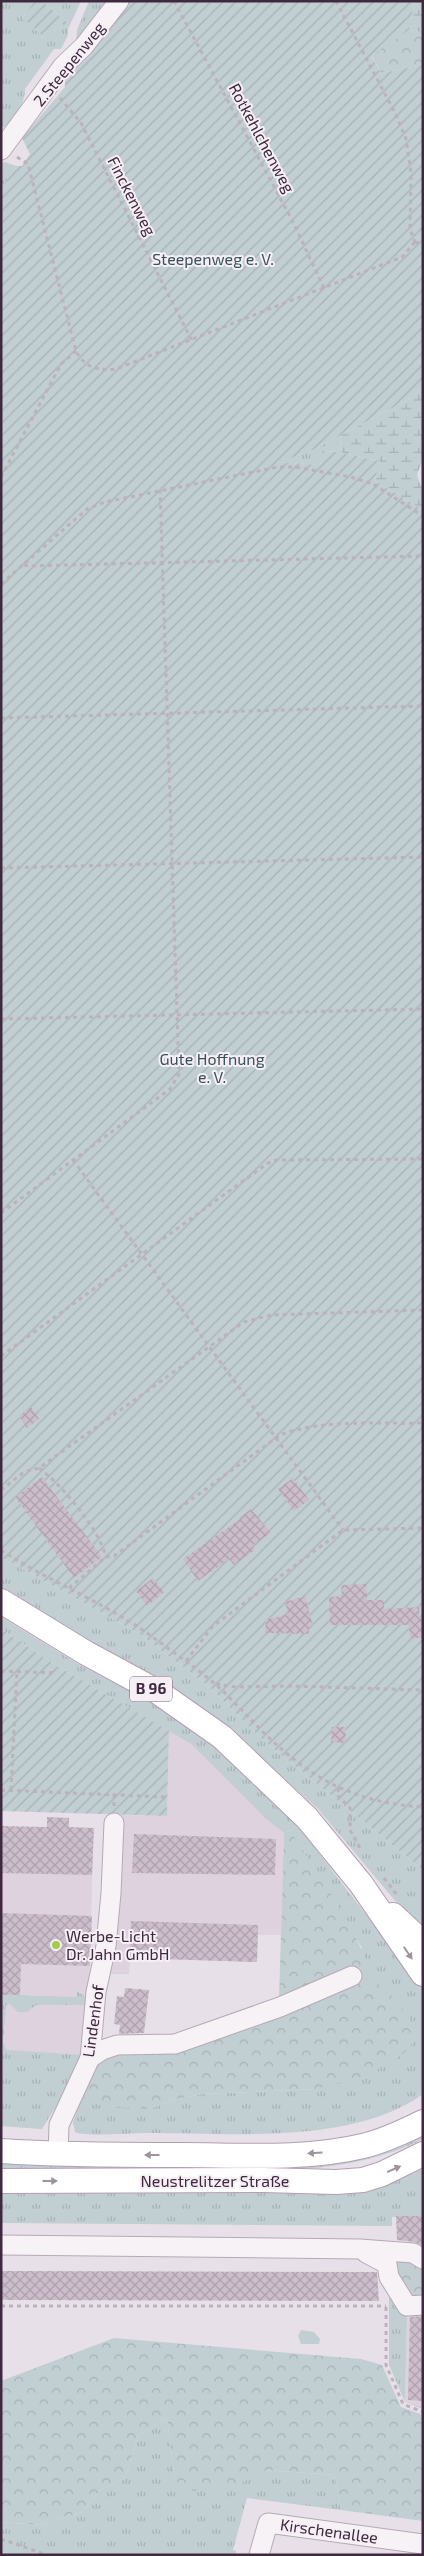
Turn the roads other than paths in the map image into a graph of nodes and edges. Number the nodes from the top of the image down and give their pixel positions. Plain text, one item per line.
1 (119, 1) edge
2 (1, 150) edge
3 (1, 1601) edge
4 (114, 1824) dead end
5 (370, 1878) junction
6 (423, 1943) edge
7 (423, 1974) edge
8 (352, 1976) dead end
9 (90, 2058) junction
10 (423, 2122) edge
11 (1, 2151) edge
12 (58, 2154) junction
13 (423, 2154) edge
14 (1, 2182) edge
15 (1, 2245) edge
16 (360, 2249) junction
17 (423, 2259) edge
18 (423, 2304) edge
19 (423, 2544) edge
20 (259, 2555) edge

1 - 2 street, 2.Steepenweg
3 - 5 main road, B 96
4 - 9 street, Lindenhof
5 - 6 main road, B 96
5 -> 7 main road, B 96
8 - 9 street
9 - 12 street, Lindenhof
10 -> 12 main road, Neustrelitzer Straße
11 - 12 main road, Neustrelitzer Straße
14 -> 13 main road, Neustrelitzer Straße
15 - 16 street
16 - 17 street
16 - 18 street
19 - 20 street, Kirschenallee

